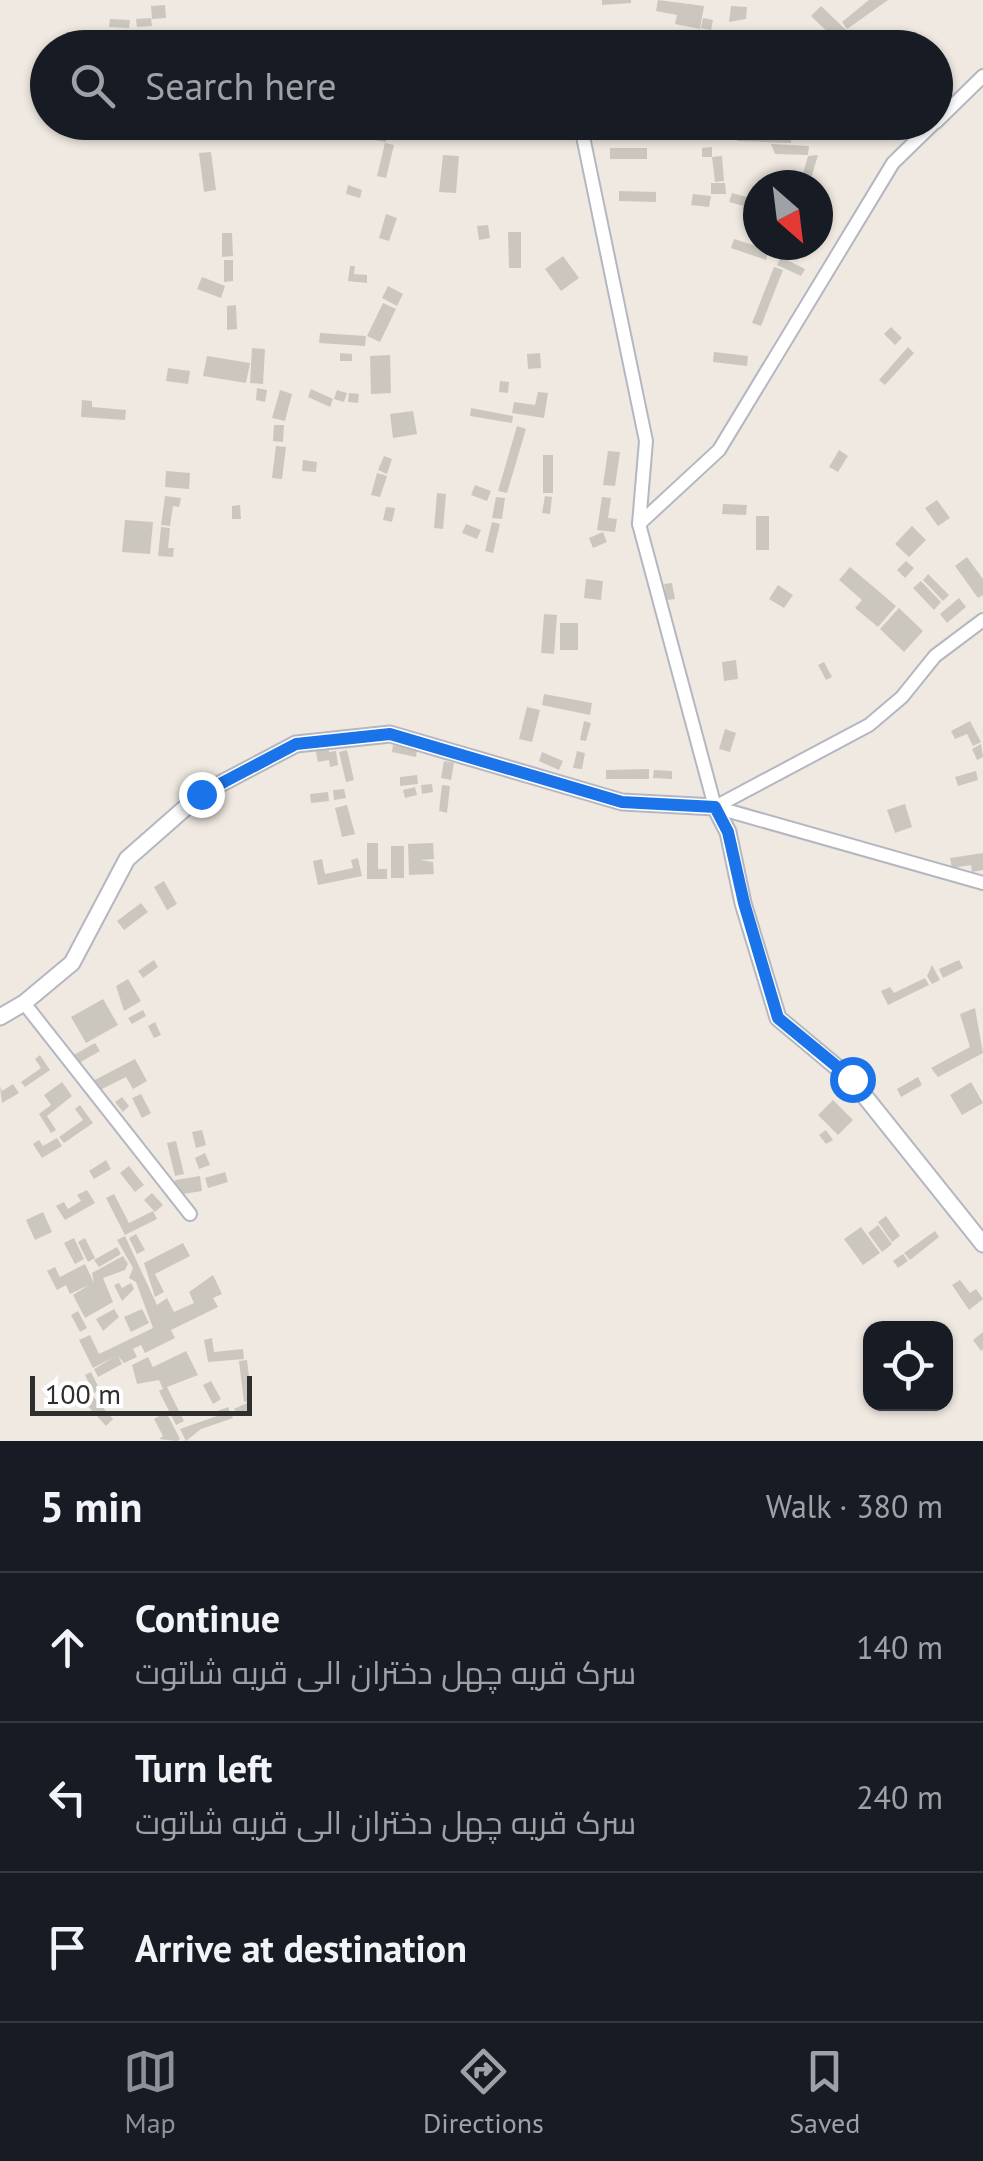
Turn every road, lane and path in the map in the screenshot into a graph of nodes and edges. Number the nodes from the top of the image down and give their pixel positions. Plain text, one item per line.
1 (983, 76) edge
2 (953, 105) edge
3 (584, 140) edge
4 (917, 140) edge
5 (639, 524) junction
6 (983, 620) edge
7 (715, 807) junction
8 (983, 883) edge
9 (24, 1003) junction
10 (0, 1017) edge
11 (190, 1214) dead end
12 (982, 1240) edge

1 - 2 street
3 - 5 street
4 - 5 street
5 - 7 street
6 - 7 street
7 - 8 street
7 - 9 street
7 - 12 street
9 - 10 street
9 - 11 street

